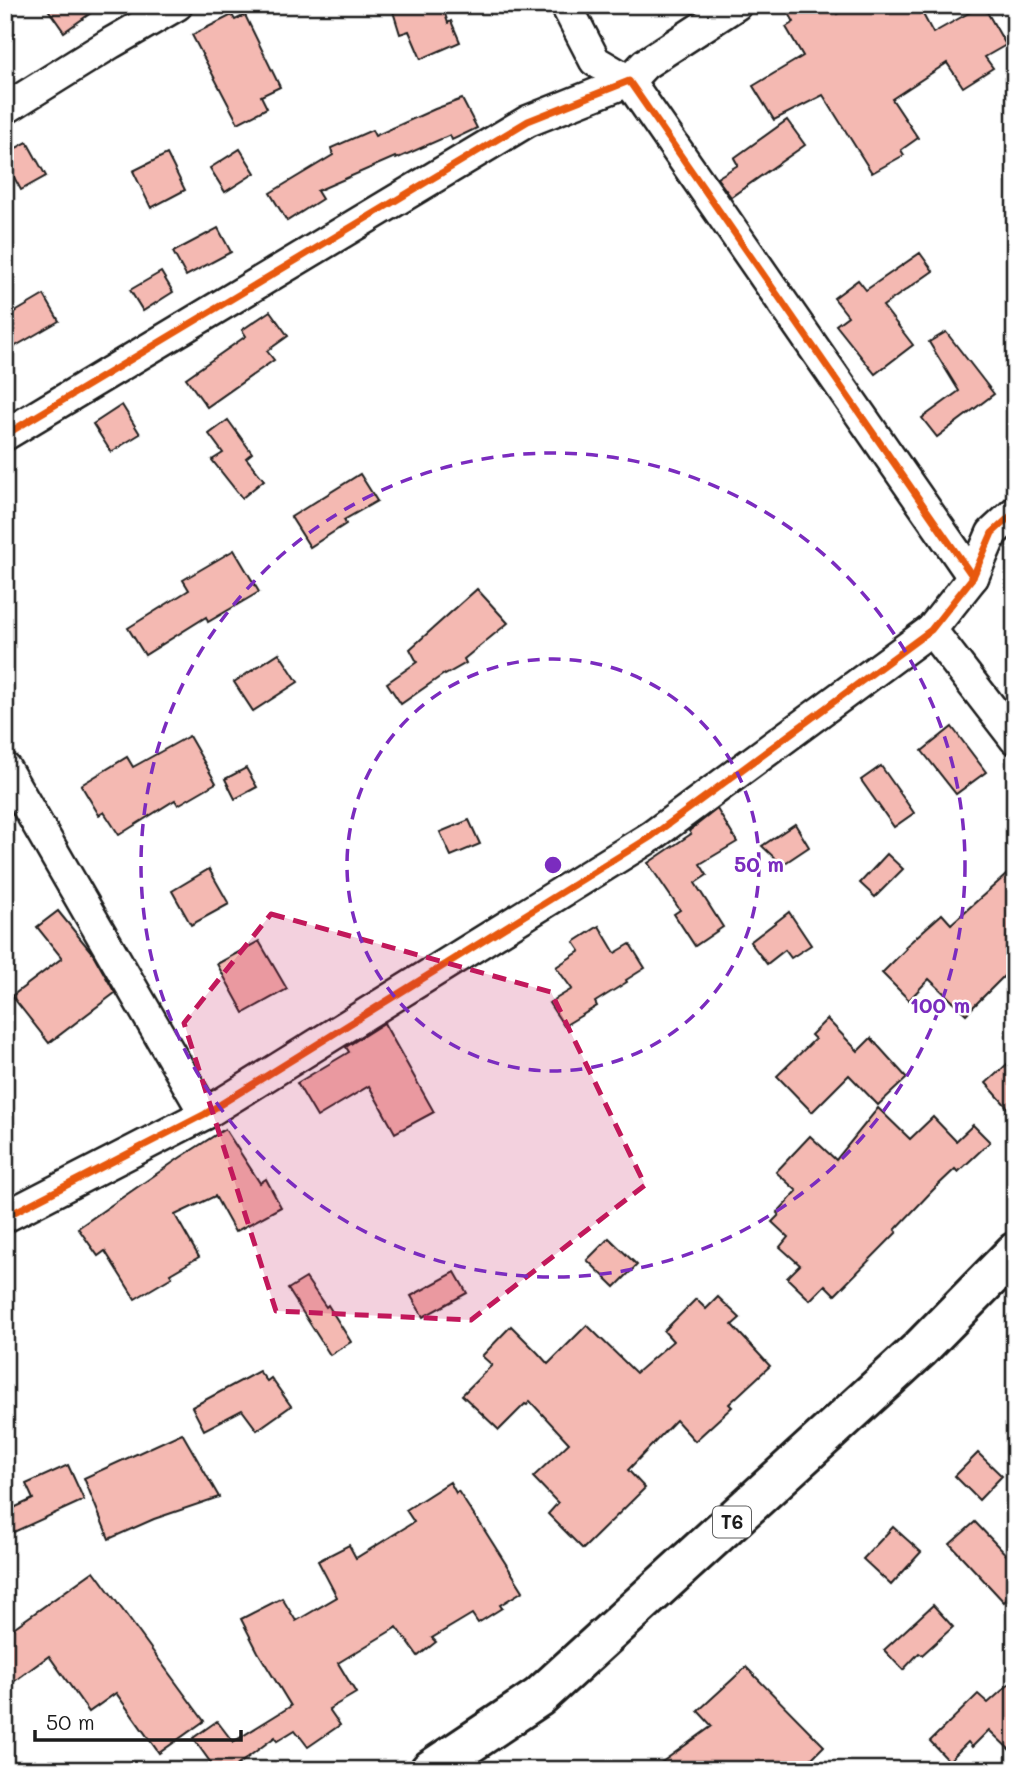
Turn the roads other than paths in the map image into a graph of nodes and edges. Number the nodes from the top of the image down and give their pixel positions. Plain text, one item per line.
1 (177, 5) edge
2 (566, 5) edge
3 (736, 5) edge
4 (629, 81) junction
5 (5, 109) edge
6 (5, 435) edge
7 (1015, 512) edge
8 (973, 577) junction
9 (931, 630) junction
10 (1015, 739) edge
11 (5, 768) edge
12 (205, 1114) junction
13 (5, 1217) edge
14 (1015, 1252) edge
15 (430, 1770) edge

1 - 5 street
2 - 4 street
3 - 4 street
4 - 6 street
4 - 8 street
7 - 8 street
8 - 9 street
9 - 10 street
9 - 12 street
11 - 12 street
12 - 13 street
14 - 15 highway, T6

